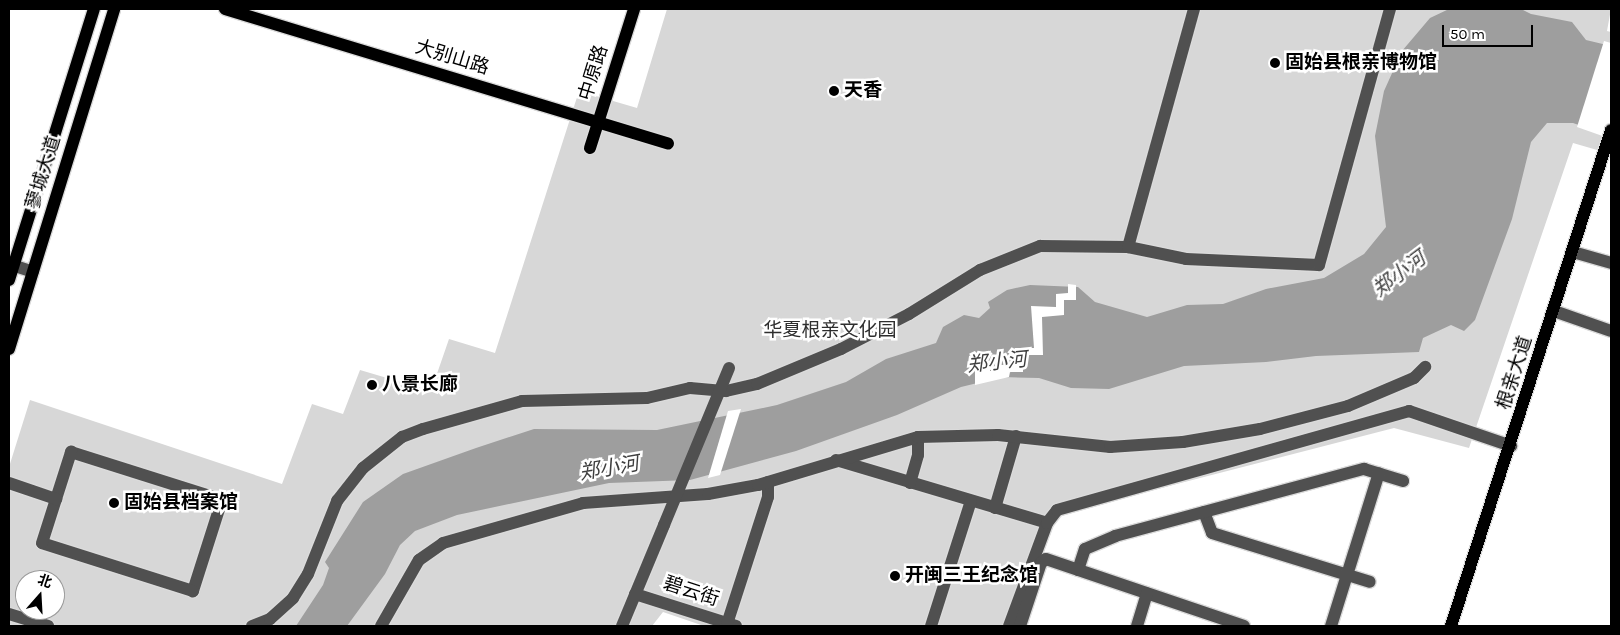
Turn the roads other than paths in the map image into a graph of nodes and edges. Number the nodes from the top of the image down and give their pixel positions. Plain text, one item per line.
1 (94, 9) edge
2 (114, 9) edge
3 (225, 9) edge
4 (634, 9) edge
5 (1194, 9) edge
6 (1390, 9) edge
7 (598, 123) junction
8 (1611, 130) edge
9 (668, 144) dead end
10 (590, 148) dead end
11 (1128, 247) junction
12 (1573, 252) junction
13 (1611, 263) edge
14 (11, 265) edge
15 (33, 272) junction
16 (9, 280) edge
17 (1554, 311) junction
18 (1611, 331) edge
19 (9, 349) edge
20 (1425, 367) dead end
21 (729, 368) dead end
22 (1016, 436) junction
23 (918, 437) junction
24 (1511, 446) junction
25 (836, 460) junction
26 (1379, 473) junction
27 (1403, 481) dead end
28 (768, 482) junction
29 (910, 482) junction
30 (9, 483) edge
31 (56, 499) junction
32 (971, 501) junction
33 (995, 508) junction
34 (1204, 512) junction
35 (1047, 523) junction
36 (1078, 570) junction
37 (1347, 576) junction
38 (1370, 582) dead end
39 (636, 594) junction
40 (1147, 594) junction
41 (9, 614) edge
42 (732, 625) edge
43 (48, 626) edge
44 (252, 626) edge
45 (381, 626) edge
46 (622, 626) edge
47 (931, 626) edge
48 (1009, 626) edge
49 (1020, 626) edge
50 (1137, 626) edge
51 (1244, 626) edge
52 (1331, 626) edge
53 (1451, 626) edge

1 - 14 main road, 蓼城大道
2 - 15 main road, 蓼城大道
3 - 7 main road, 大别山路
4 - 7 main road, 中原路
5 - 11 street
6 - 11 street
7 - 9 main road, 大别山路
7 - 10 main road, 中原路
8 - 12 main road, 根亲大道
11 - 44 street
12 - 13 street
12 - 17 main road, 根亲大道
14 - 15 street
14 - 16 main road, 蓼城大道
15 - 19 main road, 蓼城大道
17 - 18 street
17 - 24 main road, 根亲大道
20 - 22 street
21 - 39 street, bridge
22 - 23 street
22 - 33 street
23 - 25 street
23 - 29 street
24 - 35 street
24 - 53 main road, 根亲大道
25 - 28 street
25 - 29 street
26 - 27 street
26 - 34 street
26 - 37 street
28 - 42 street
28 - 45 street
29 - 32 street
30 - 31 street
31 - 31 street
32 - 33 street
32 - 47 street
33 - 35 street
34 - 36 street
34 - 37 street
35 - 48 street
36 - 40 street
36 - 49 street
37 - 38 street
37 - 52 street
39 - 42 street, 碧云街
39 - 46 street
40 - 50 street
40 - 51 street
41 - 43 street

